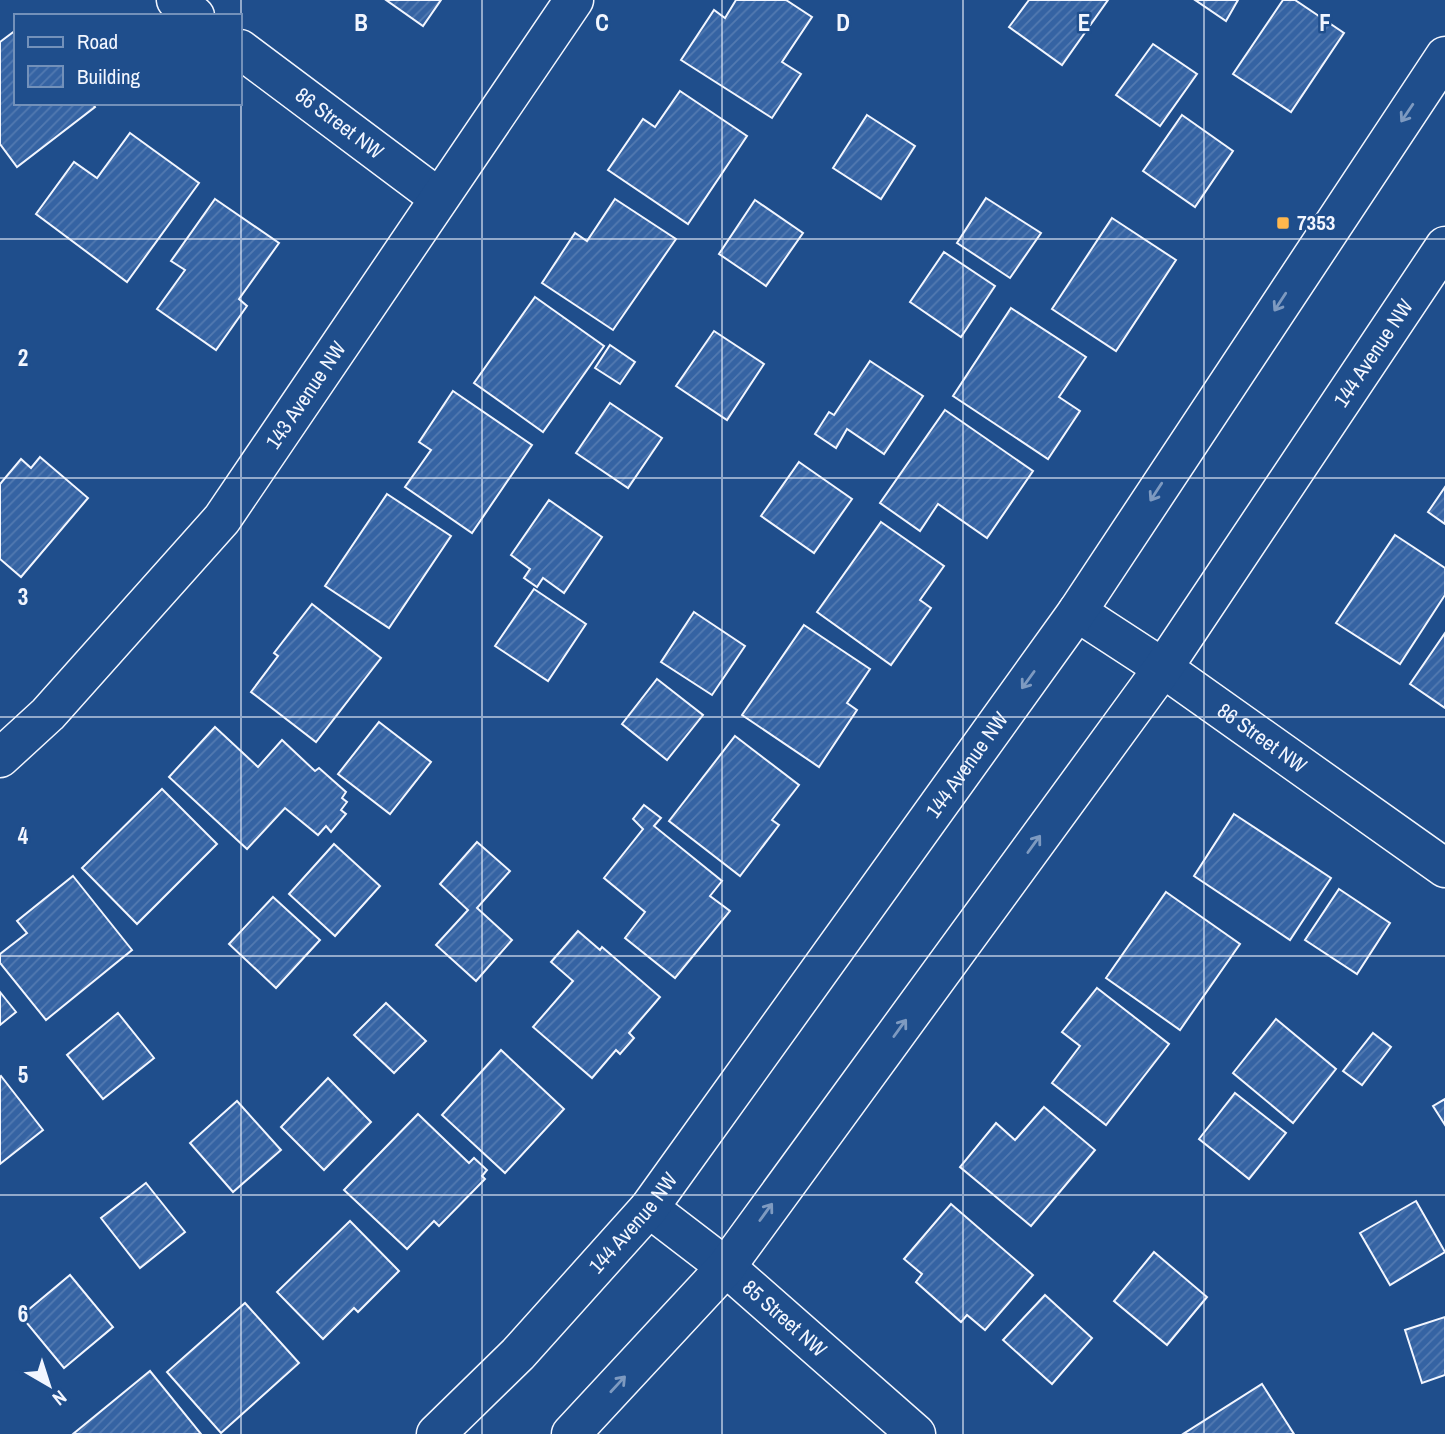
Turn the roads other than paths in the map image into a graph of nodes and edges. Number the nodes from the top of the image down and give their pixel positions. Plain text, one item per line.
1 (176, 0) edge
2 (574, 0) edge
3 (193, 14) edge
4 (242, 50) edge
5 (1445, 56) edge
6 (439, 198) junction
7 (1445, 246) edge
8 (1077, 612) junction
9 (1163, 668) junction
10 (0, 758) edge
11 (1445, 868) edge
12 (649, 1208) junction
13 (726, 1267) junction
14 (436, 1434) edge
15 (571, 1434) edge
16 (916, 1434) edge

1 - 3 street
2 - 6 street, 143 Avenue NW
4 - 6 street, 86 Street NW
5 -> 8 street, 144 Avenue NW
6 - 10 street, 143 Avenue NW
7 - 9 street, 144 Avenue NW
8 - 9 street, 86 Street NW
8 -> 12 street, 144 Avenue NW
9 - 11 street, 86 Street NW
13 -> 9 street, 144 Avenue NW
12 - 13 street, 85 Street NW
12 - 14 street, 144 Avenue NW
15 -> 13 street, 144 Avenue NW
13 - 16 street, 85 Street NW

